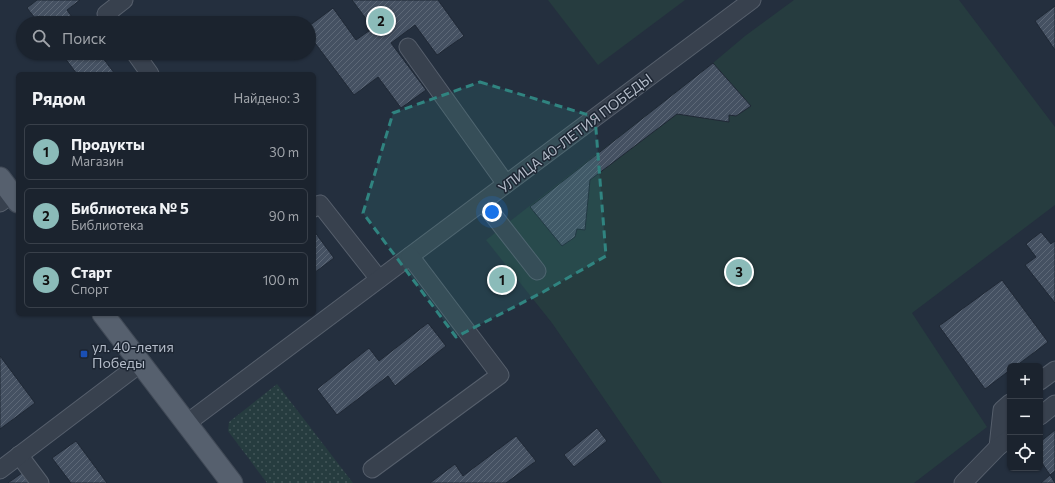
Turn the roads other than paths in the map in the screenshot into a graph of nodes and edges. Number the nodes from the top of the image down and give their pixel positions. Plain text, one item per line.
1 (124, 0) edge
2 (752, 0) edge
3 (108, 16) edge
4 (408, 48) dead end
5 (140, 60) edge
6 (149, 72) edge
7 (0, 178) edge
8 (506, 184) junction
9 (10, 200) edge
10 (483, 202) junction
11 (316, 207) edge
12 (410, 256) junction
13 (537, 271) dead end
14 (379, 279) junction
15 (105, 316) edge
16 (141, 363) junction
17 (1055, 370) edge
18 (1043, 379) edge
19 (1055, 404) edge
20 (1007, 406) edge
21 (1043, 414) edge
22 (187, 423) junction
23 (1004, 443) edge
24 (19, 455) junction
25 (0, 470) edge
26 (372, 470) dead end
27 (40, 483) edge
28 (232, 483) edge
29 (963, 483) edge

1 - 3 street
2 - 8 street, УЛИЦА 40-ЛЕТИЯ ПОБЕДЫ
4 - 8 street
5 - 6 street
7 - 9 main road
8 - 10 street, УЛИЦА 40-ЛЕТИЯ ПОБЕДЫ
10 - 12 street, УЛИЦА 40-ЛЕТИЯ ПОБЕДЫ
10 - 13 street
11 - 14 street
12 - 14 street, УЛИЦА 40-ЛЕТИЯ ПОБЕДЫ
12 - 26 street
14 - 22 street, УЛИЦА 40-ЛЕТИЯ ПОБЕДЫ
15 - 16 main road
16 - 22 main road
16 - 24 street
17 - 18 street
19 - 21 street
20 - 23 street
22 - 28 main road
23 - 29 street
24 - 25 street
24 - 27 street

